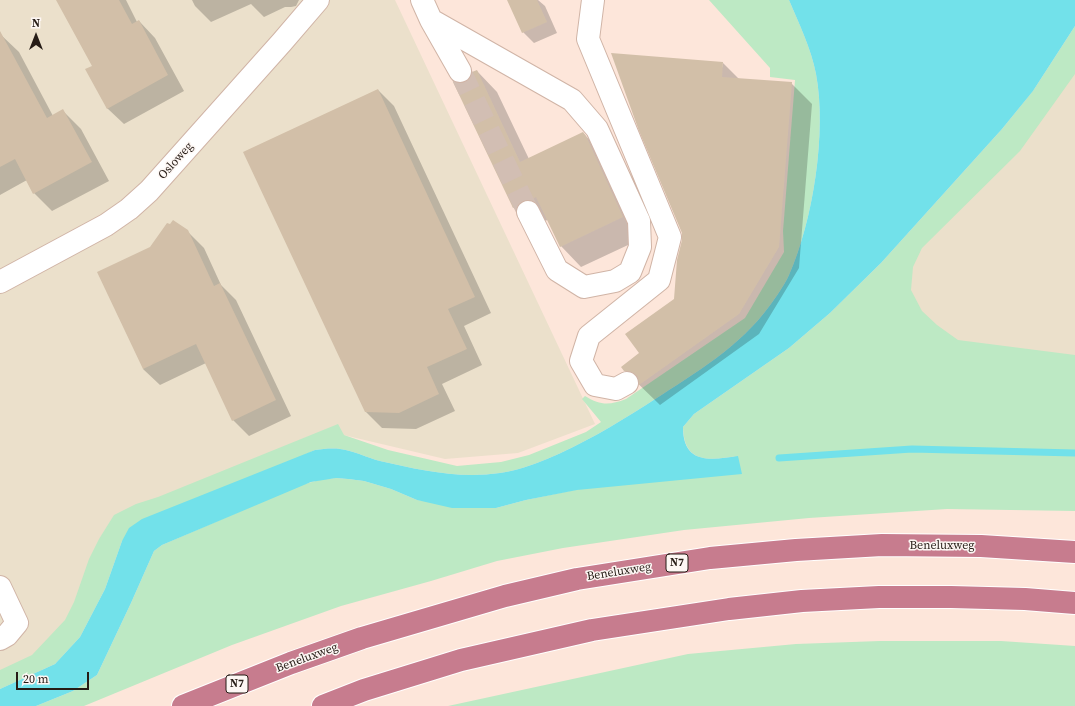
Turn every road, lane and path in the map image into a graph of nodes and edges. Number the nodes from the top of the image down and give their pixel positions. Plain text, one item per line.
1 (318, 0) edge
2 (422, 0) edge
3 (593, 0) edge
4 (431, 20) junction
5 (460, 71) tunnel mouth
6 (528, 212) tunnel mouth
7 (0, 282) edge
8 (627, 383) dead end
9 (1075, 552) edge
10 (0, 587) edge
11 (1075, 602) edge
12 (0, 639) edge
13 (183, 706) edge
14 (323, 706) edge

1 - 7 street, Osloweg
2 - 4 street
3 - 8 street
4 - 5 street
4 - 6 street
9 - 13 highway, Beneluxweg / N7
10 - 12 street
11 - 14 highway

